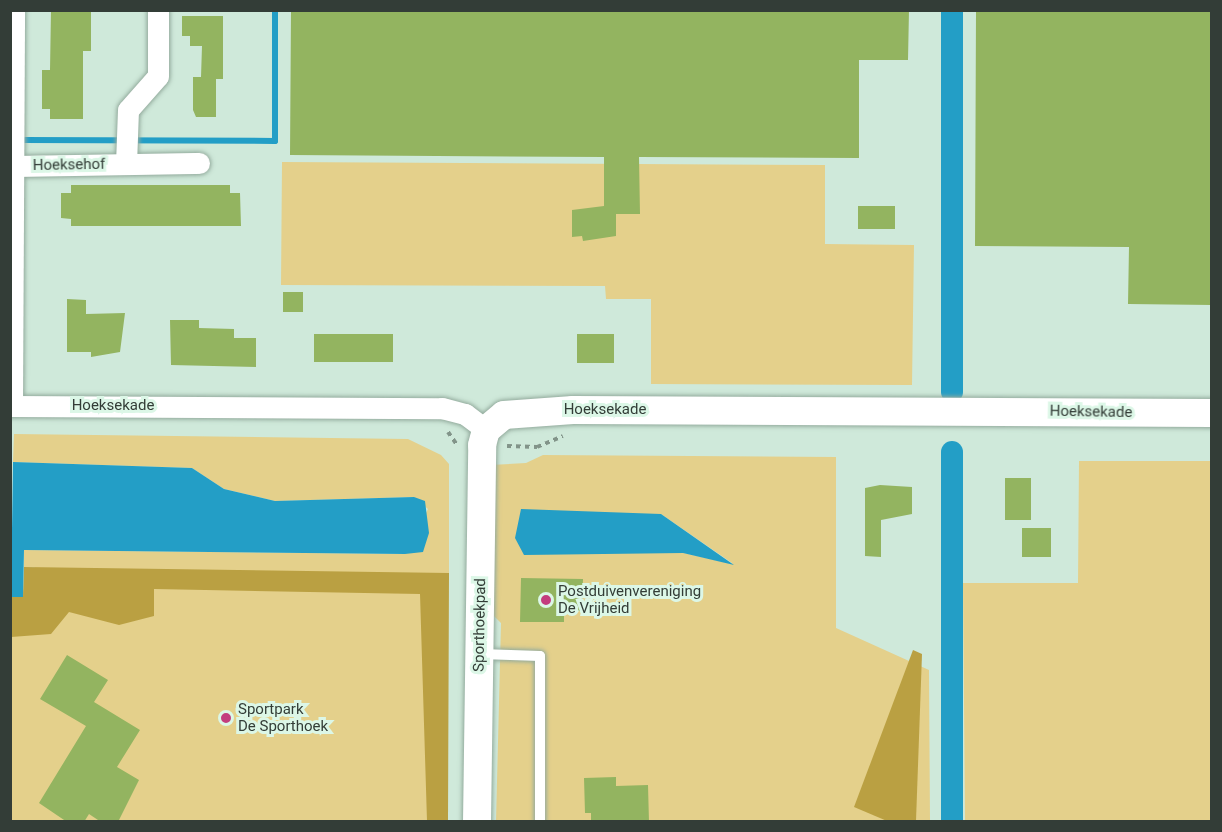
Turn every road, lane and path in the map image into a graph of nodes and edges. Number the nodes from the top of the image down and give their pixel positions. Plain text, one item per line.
1 (14, 10) edge
2 (158, 10) edge
3 (127, 148) junction
4 (199, 163) dead end
5 (11, 166) edge
6 (11, 406) edge
7 (1212, 413) edge
8 (486, 430) junction
9 (480, 654) junction
10 (477, 822) edge
11 (540, 822) edge

1 - 5 street, Hoeksehof
2 - 3 street
3 - 4 street, Hoeksehof
3 - 5 street, Hoeksehof
5 - 6 street, Hoeksehof
6 - 8 street, Hoeksekade
7 - 8 street, Hoeksekade
8 - 9 street, Sporthoekpad
9 - 10 street, Sporthoekpad
9 - 11 lane

